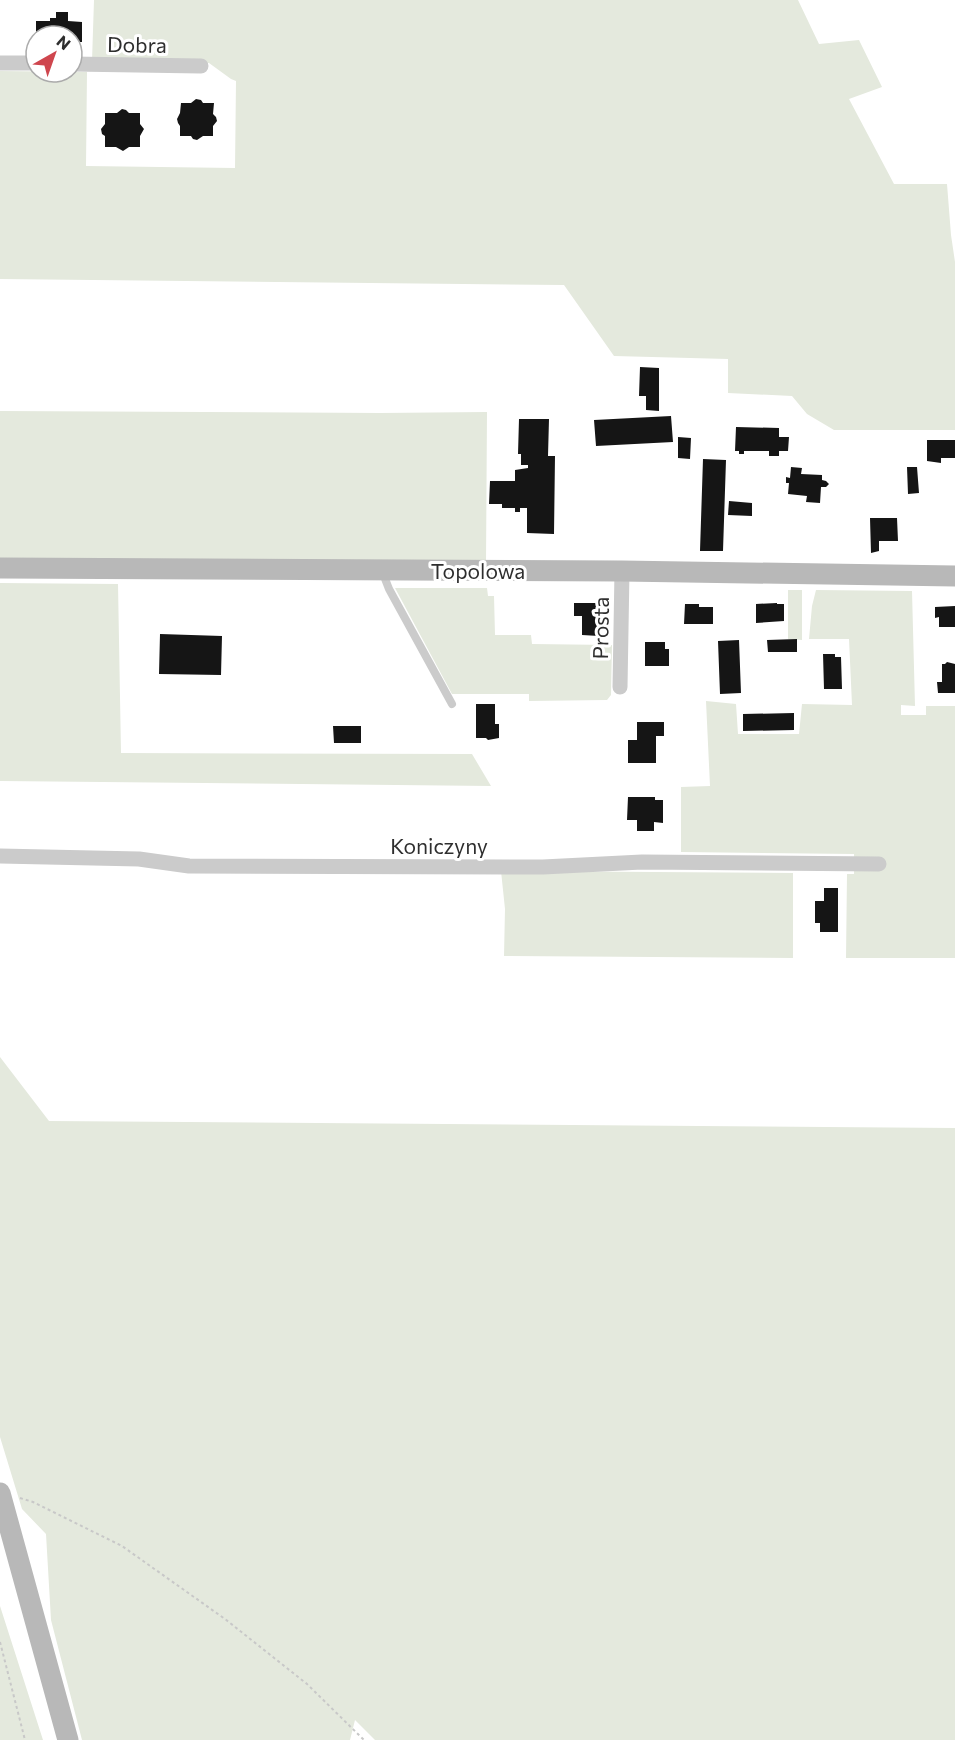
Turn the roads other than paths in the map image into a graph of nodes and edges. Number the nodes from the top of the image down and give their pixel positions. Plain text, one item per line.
1 (0, 63) edge
2 (24, 63) edge
3 (84, 64) edge
4 (201, 66) dead end
5 (0, 568) edge
6 (381, 570) junction
7 (622, 571) junction
8 (955, 576) edge
9 (620, 687) dead end
10 (452, 704) dead end
11 (0, 856) edge
12 (879, 864) dead end
13 (5, 1494) edge
14 (68, 1740) edge

1 - 2 street
3 - 4 street, Dobra
5 - 6 street, Topolowa
6 - 7 street, Topolowa
6 - 10 lane
7 - 8 street, Topolowa
7 - 9 street, Prosta
11 - 12 street, Koniczyny
13 - 14 street

